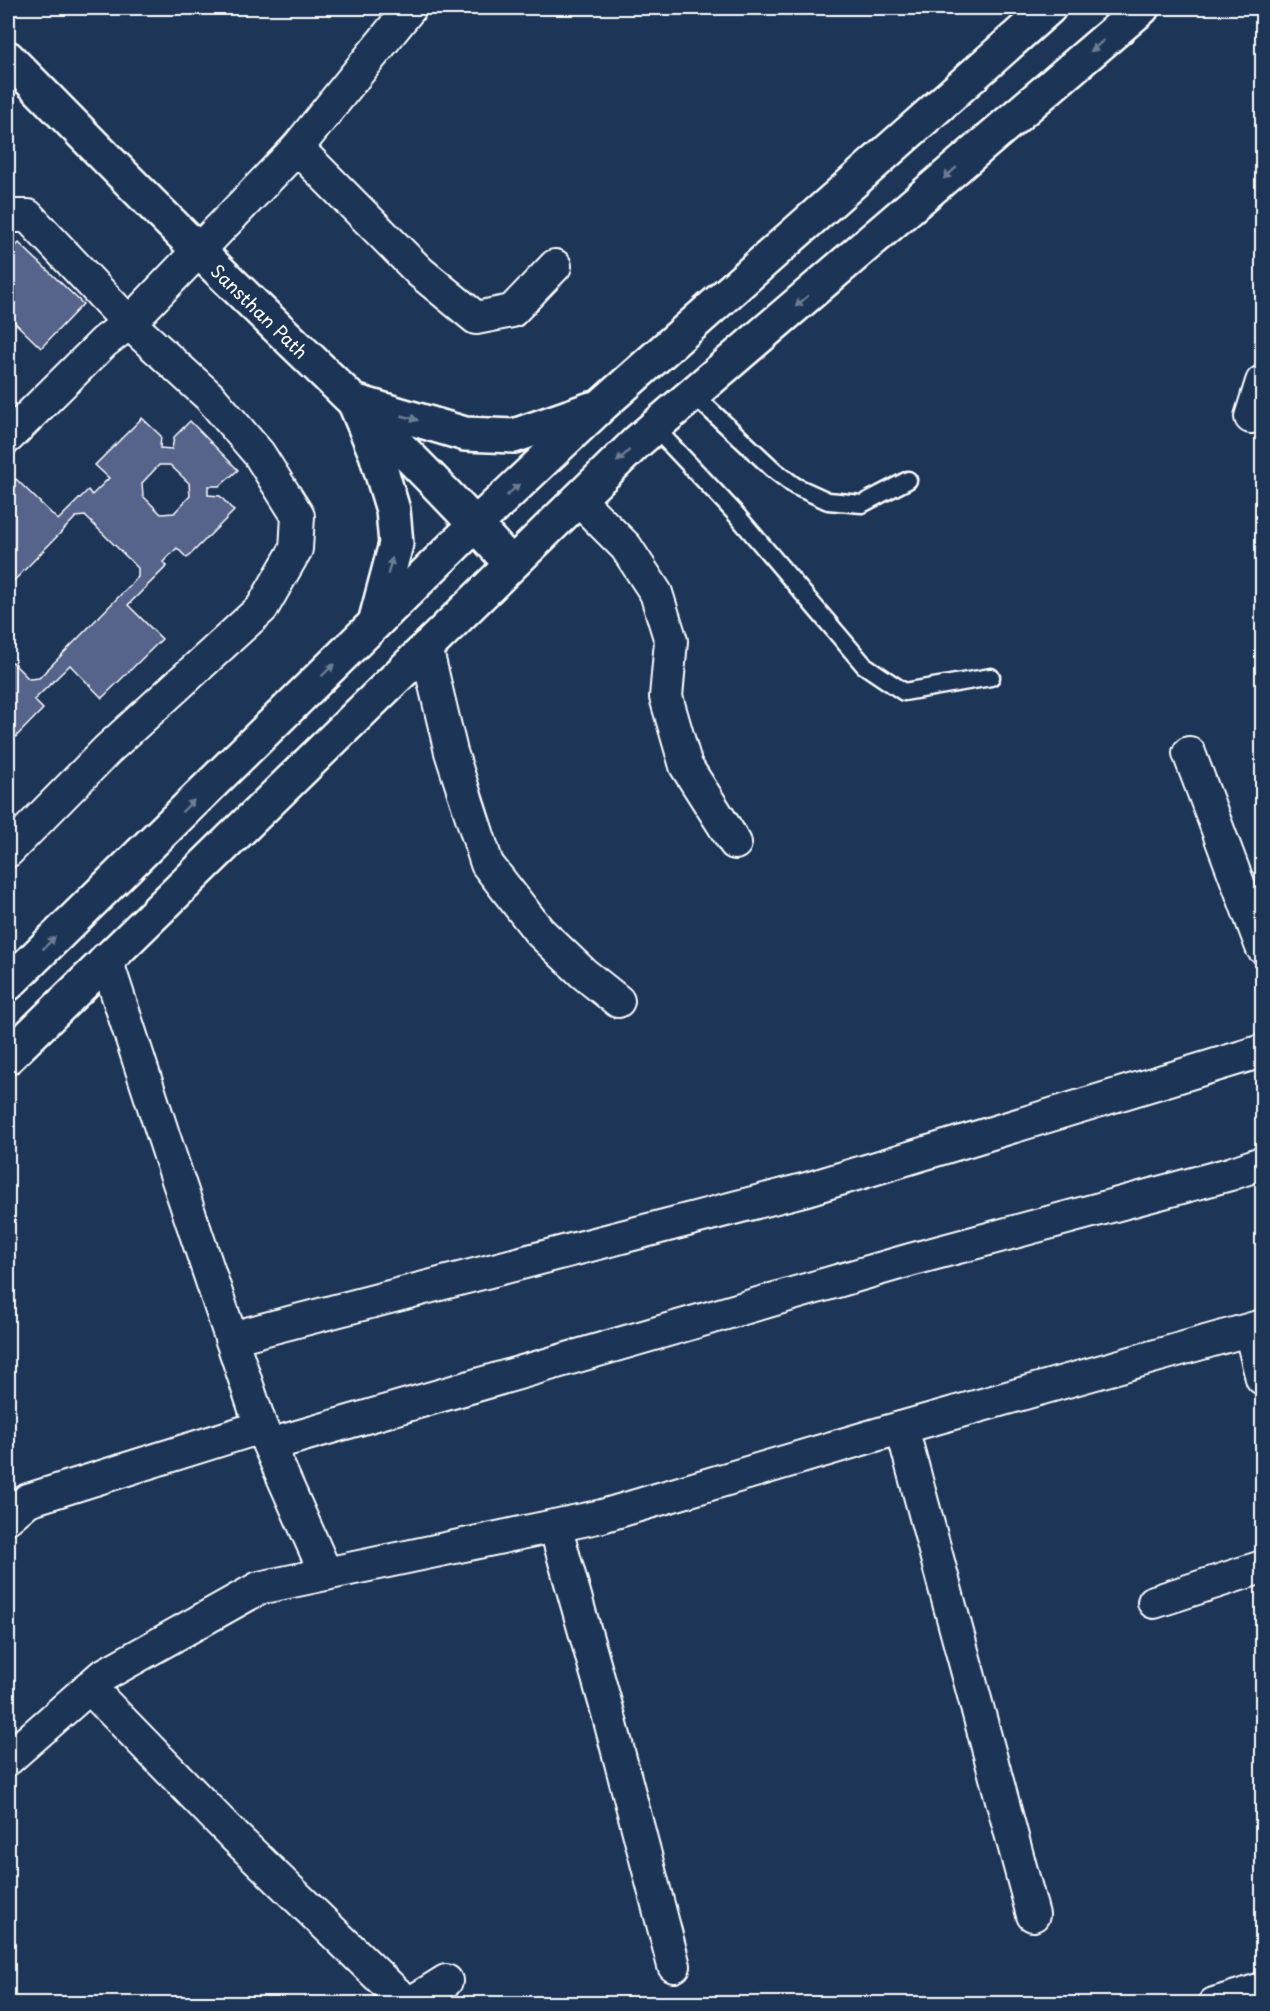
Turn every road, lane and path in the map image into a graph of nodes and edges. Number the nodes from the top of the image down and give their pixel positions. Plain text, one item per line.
1 (410, 8) edge
2 (1049, 8) edge
3 (1142, 8) edge
4 (8, 58) edge
5 (297, 148) junction
6 (8, 216) edge
7 (198, 251) junction
8 (555, 266) dead end
9 (129, 322) junction
10 (1263, 382) edge
11 (693, 394) junction
12 (354, 401) junction
13 (602, 405) junction
14 (1251, 417) dead end
15 (13, 421) edge
16 (655, 428) junction
17 (908, 480) dead end
18 (578, 499) junction
19 (476, 524) junction
20 (511, 564) junction
21 (375, 623) junction
22 (426, 647) junction
23 (991, 677) dead end
24 (1189, 753) dead end
25 (735, 843) dead end
26 (8, 851) edge
27 (1263, 947) edge
28 (106, 959) junction
29 (8, 984) edge
30 (618, 1001) dead end
31 (1263, 1051) edge
32 (8, 1057) edge
33 (1263, 1163) edge
34 (1256, 1328) edge
35 (231, 1338) junction
36 (1263, 1378) edge
37 (902, 1428) junction
38 (265, 1436) junction
39 (8, 1517) edge
40 (555, 1526) junction
41 (1263, 1568) edge
42 (327, 1574) junction
43 (1154, 1602) dead end
44 (89, 1687) junction
45 (8, 1759) edge
46 (1033, 1915) dead end
47 (674, 1966) dead end
48 (447, 1981) dead end
49 (1263, 1989) edge
50 (409, 2003) edge
51 (1214, 2004) edge

1 - 5 street
2 - 13 main road
3 -> 11 main road
4 - 7 main road, Sansthan Path
5 - 7 street
5 - 8 street
6 - 9 street
7 - 9 street
7 - 12 main road, Sansthan Path
9 - 15 street
9 - 26 street
10 - 14 street
11 - 16 main road
11 - 17 lane
12 -> 13 main road
12 - 19 main road, Sansthan Path
21 -> 12 main road
19 -> 13 main road
16 -> 18 main road
16 - 23 lane
18 - 20 main road
18 - 25 street
19 - 20 main road, Sansthan Path
19 - 21 main road
20 - 22 main road
29 -> 21 main road
22 - 28 main road
22 - 30 street
24 - 27 street
28 - 32 main road
28 - 35 street
31 - 35 street
33 - 38 street
34 - 36 street
34 - 37 street
35 - 38 street
37 - 40 street
37 - 46 street
38 - 39 street
38 - 42 street
40 - 42 street
40 - 47 street
41 - 43 street
42 - 44 street
44 - 45 street
44 - 50 street
48 - 50 street
49 - 51 street

